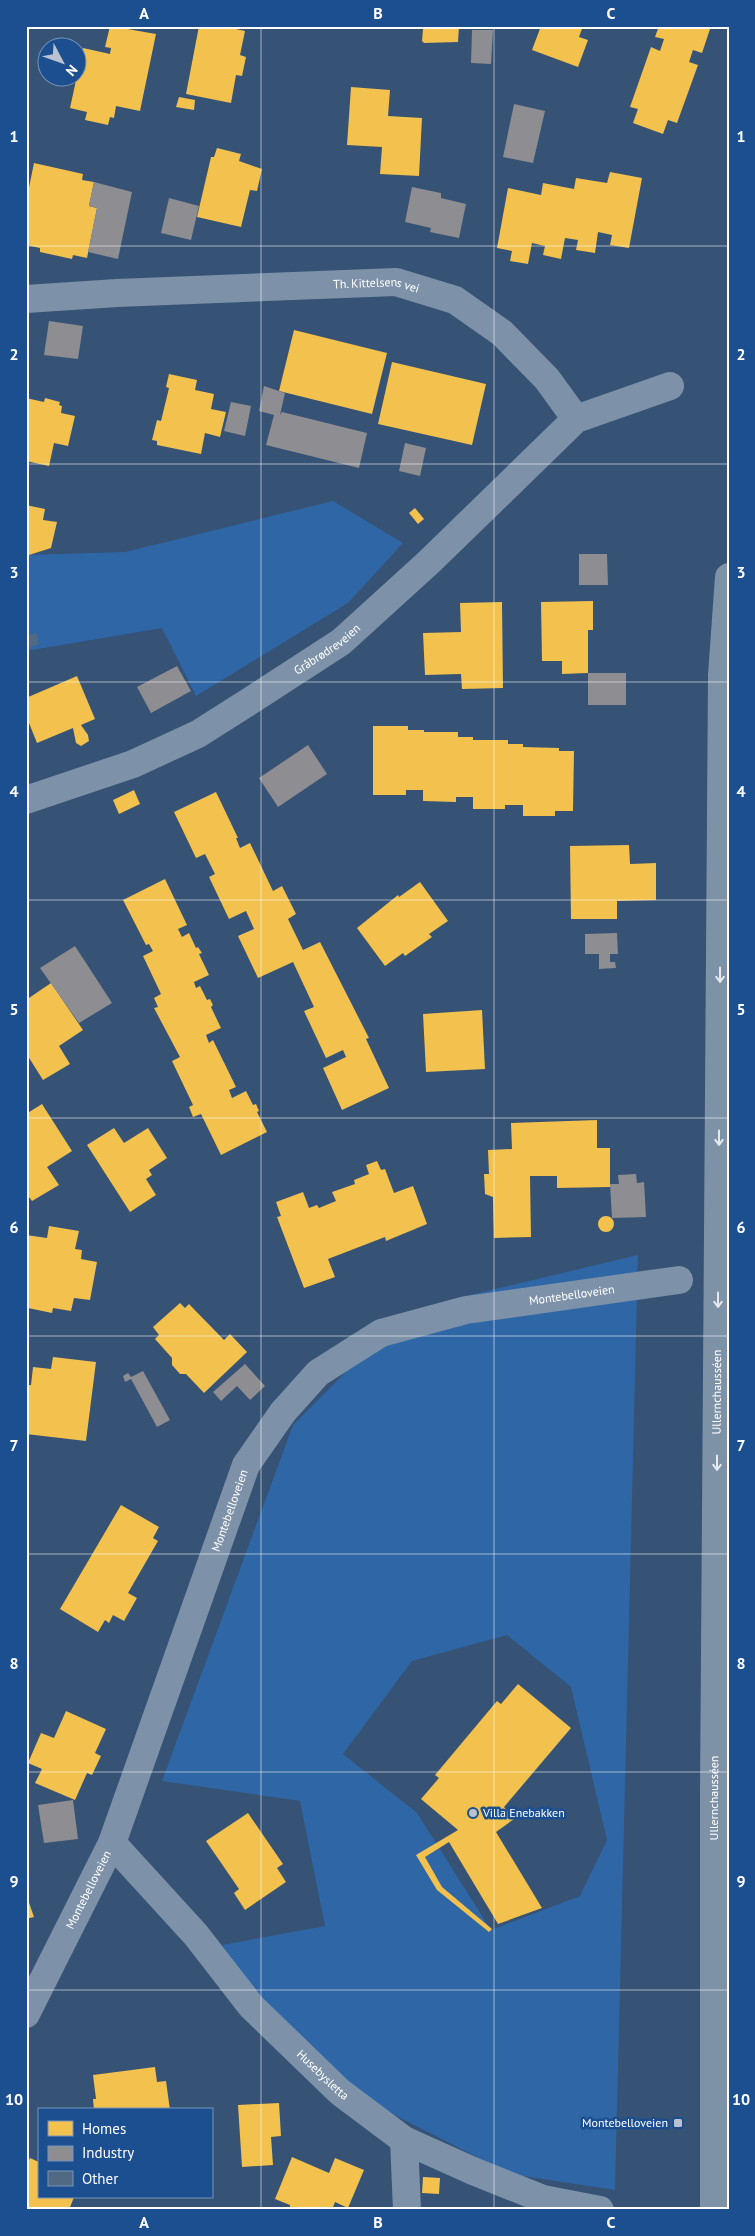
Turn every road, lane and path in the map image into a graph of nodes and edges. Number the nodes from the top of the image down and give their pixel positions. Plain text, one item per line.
1 (26, 299) edge
2 (670, 386) dead end
3 (576, 419) junction
4 (729, 576) edge
5 (26, 800) edge
6 (679, 1280) dead end
7 (112, 1843) junction
8 (26, 2014) edge
9 (404, 2140) junction
10 (407, 2210) edge
11 (600, 2210) edge
12 (714, 2210) edge

1 - 3 street, Th. Kittelsens vei
2 - 3 street
3 - 5 street, Gråbrødreveien
4 -> 12 highway, Ullernchausséen
6 - 7 street, Montebelloveien
7 - 8 street, Montebelloveien
7 - 9 street, Husebysletta
9 - 10 street
9 - 11 street, Husebysletta

